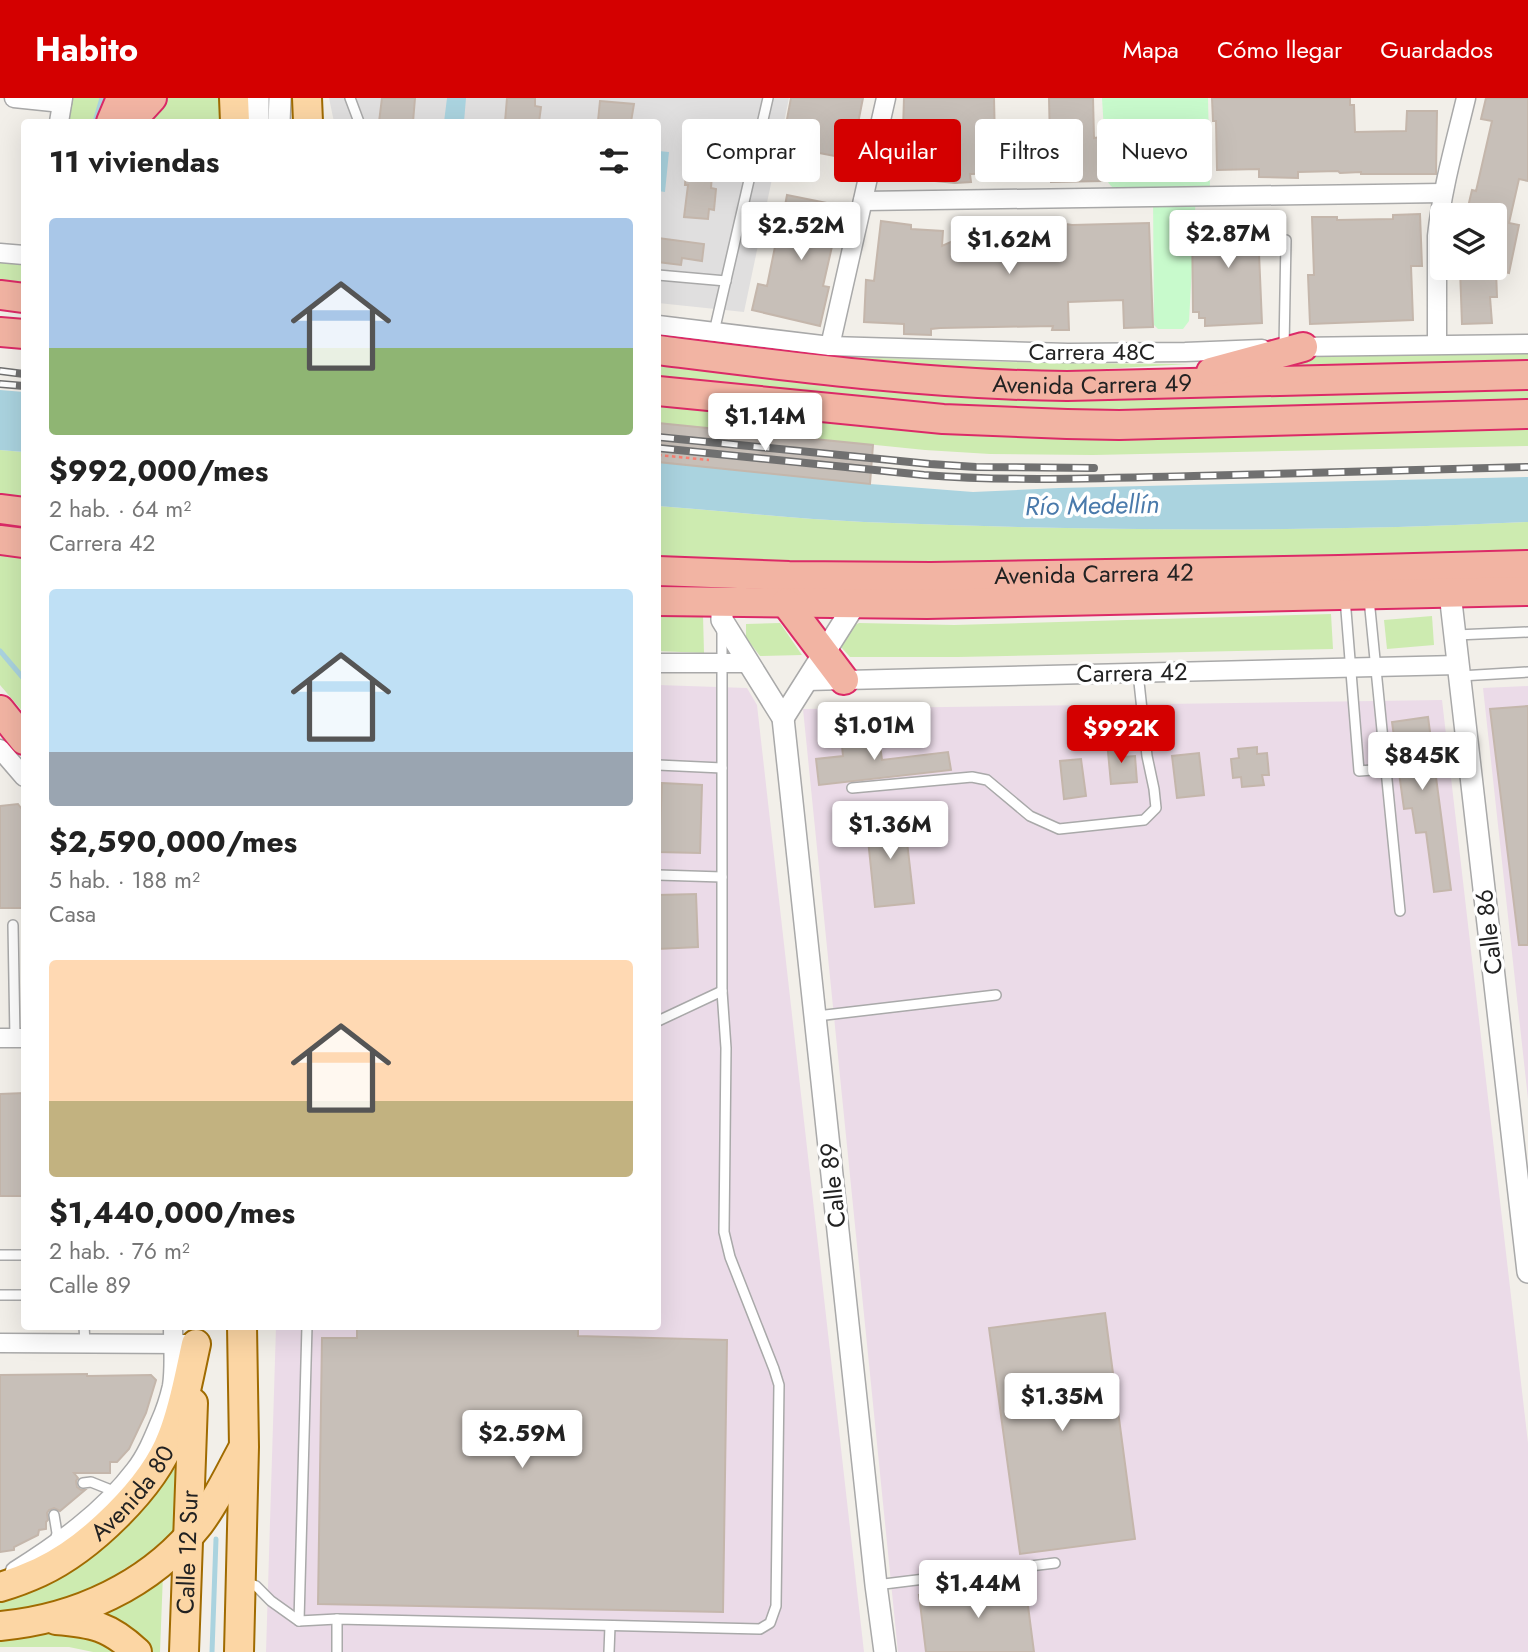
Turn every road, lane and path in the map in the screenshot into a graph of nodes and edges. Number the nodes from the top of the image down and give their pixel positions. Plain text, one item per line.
1 (14, 98) edge
2 (121, 98) edge
3 (152, 98) edge
4 (234, 98) edge
5 (258, 98) edge
6 (279, 98) edge
7 (307, 98) edge
8 (350, 98) edge
9 (768, 98) edge
10 (886, 98) edge
11 (1466, 98) edge
12 (63, 100) edge
13 (60, 119) edge
14 (112, 119) edge
15 (133, 119) edge
16 (235, 119) edge
17 (258, 119) edge
18 (279, 119) edge
19 (308, 119) edge
20 (358, 119) edge
21 (1443, 193) junction
22 (863, 201) junction
23 (1286, 240) dead end
24 (0, 253) edge
25 (21, 255) edge
26 (661, 275) edge
27 (726, 281) junction
28 (0, 295) edge
29 (21, 298) edge
30 (661, 325) edge
31 (0, 332) edge
32 (714, 332) junction
33 (21, 334) edge
34 (1437, 344) junction
35 (1528, 344) edge
36 (830, 346) junction
37 (1293, 347) junction
38 (661, 350) edge
39 (1528, 375) edge
40 (1168, 384) junction
41 (661, 391) edge
42 (1528, 414) edge
43 (661, 455) edge
44 (709, 460) dead end
45 (0, 509) edge
46 (21, 512) edge
47 (0, 540) edge
48 (21, 543) edge
49 (1528, 565) edge
50 (661, 572) edge
51 (1528, 591) edge
52 (1450, 593) junction
53 (1356, 595) junction
54 (661, 601) edge
55 (786, 603) junction
56 (855, 604) junction
57 (722, 611) junction
58 (1528, 632) edge
59 (1454, 635) junction
60 (824, 654) junction
61 (661, 663) edge
62 (722, 663) junction
63 (748, 663) junction
64 (1351, 667) junction
65 (1376, 667) junction
66 (1459, 671) junction
67 (1138, 673) junction
68 (1528, 673) edge
69 (844, 680) junction
70 (806, 681) junction
71 (0, 710) edge
72 (783, 718) junction
73 (21, 736) edge
74 (0, 749) edge
75 (661, 765) edge
76 (722, 768) junction
77 (1385, 769) junction
78 (21, 774) edge
79 (852, 788) dead end
80 (661, 875) edge
81 (722, 877) junction
82 (1400, 911) dead end
83 (13, 925) dead end
84 (722, 991) junction
85 (996, 995) dead end
86 (815, 1016) junction
87 (661, 1020) edge
88 (13, 1038) edge
89 (0, 1255) edge
90 (21, 1255) edge
91 (1527, 1259) edge
92 (0, 1295) edge
93 (21, 1295) edge
94 (242, 1330) edge
95 (307, 1330) edge
96 (85, 1335) edge
97 (185, 1335) edge
98 (0, 1343) edge
99 (244, 1447) junction
100 (83, 1483) dead end
101 (116, 1492) junction
102 (54, 1515) dead end
103 (188, 1537) junction
104 (55, 1544) junction
105 (1055, 1563) dead end
106 (241, 1580) junction
107 (0, 1581) edge
108 (876, 1585) junction
109 (0, 1587) edge
110 (46, 1619) junction
111 (337, 1619) junction
112 (299, 1620) junction
113 (0, 1626) edge
114 (610, 1626) junction
115 (137, 1652) edge
116 (184, 1652) edge
117 (239, 1652) edge
118 (337, 1652) edge
119 (609, 1652) edge
120 (885, 1652) edge

1 - 12 street
2 - 14 highway
3 - 15 highway
4 - 16 main road
5 - 17 street
6 - 18 street
7 - 19 main road
8 - 20 lane
9 - 27 lane
10 - 22 street
11 - 21 street
12 - 13 street
21 - 22 street
21 - 34 street
22 - 36 street
23 - 37 lane
24 - 25 street
26 - 27 lane
27 - 32 lane
28 - 29 highway
30 - 32 street, Carrera 48C
31 - 33 highway
32 - 36 street, Carrera 48C
34 - 35 street, Carrera 48C
34 - 37 street, Carrera 48C
36 - 37 street, Carrera 48C
37 - 40 highway
38 - 40 highway, Avenida Carrera 49
39 - 40 highway, Avenida Carrera 49
41 - 42 highway, Avenida Carrera 49
43 - 44 path
45 - 46 highway
47 - 48 highway
49 - 50 highway, Avenida Carrera 42
51 - 52 highway, Avenida Carrera 42
52 - 53 highway, Avenida Carrera 42
52 - 59 street, Calle 86
53 - 56 highway, Avenida Carrera 42
53 - 64 lane
53 - 65 lane
54 - 57 highway, Avenida Carrera 42
55 - 56 highway, Avenida Carrera 42
55 - 57 highway, Avenida Carrera 42
55 - 60 highway
56 - 60 street
57 - 62 lane
57 - 63 street, Calle 89
58 - 59 lane
59 - 66 street, Calle 86
60 - 69 highway
60 - 70 street
61 - 62 street
62 - 63 street
62 - 76 lane
63 - 72 street, Calle 89
64 - 65 street, Carrera 42
64 - 67 street, Carrera 42
64 - 77 lane
65 - 66 street, Carrera 42
65 - 77 lane
66 - 68 lane
66 - 91 street, Calle 86
67 - 69 street, Carrera 42
67 - 79 lane
69 - 70 street, Carrera 42
70 - 72 street
71 - 73 highway
72 - 86 street, Calle 89
74 - 78 street
75 - 76 lane
76 - 81 lane
77 - 82 lane
80 - 81 lane
81 - 84 lane
83 - 88 lane
84 - 87 lane
84 - 114 lane
85 - 86 lane
86 - 108 street, Calle 89
89 - 90 lane
92 - 93 lane
94 - 99 main road
95 - 112 lane
96 - 97 street
96 - 98 street
97 - 101 street
97 - 103 main road, Calle 12 Sur
97 - 109 main road, Avenida 80
99 - 103 main road
99 - 106 main road
100 - 101 lane
101 - 104 street
102 - 104 lane
103 - 110 main road
103 - 116 main road, Calle 12 Sur
104 - 107 street
105 - 108 lane
106 - 112 lane
106 - 117 main road
108 - 120 street, Calle 89
110 - 113 main road
110 - 115 main road
111 - 112 lane
111 - 114 lane
111 - 118 lane
114 - 119 lane

